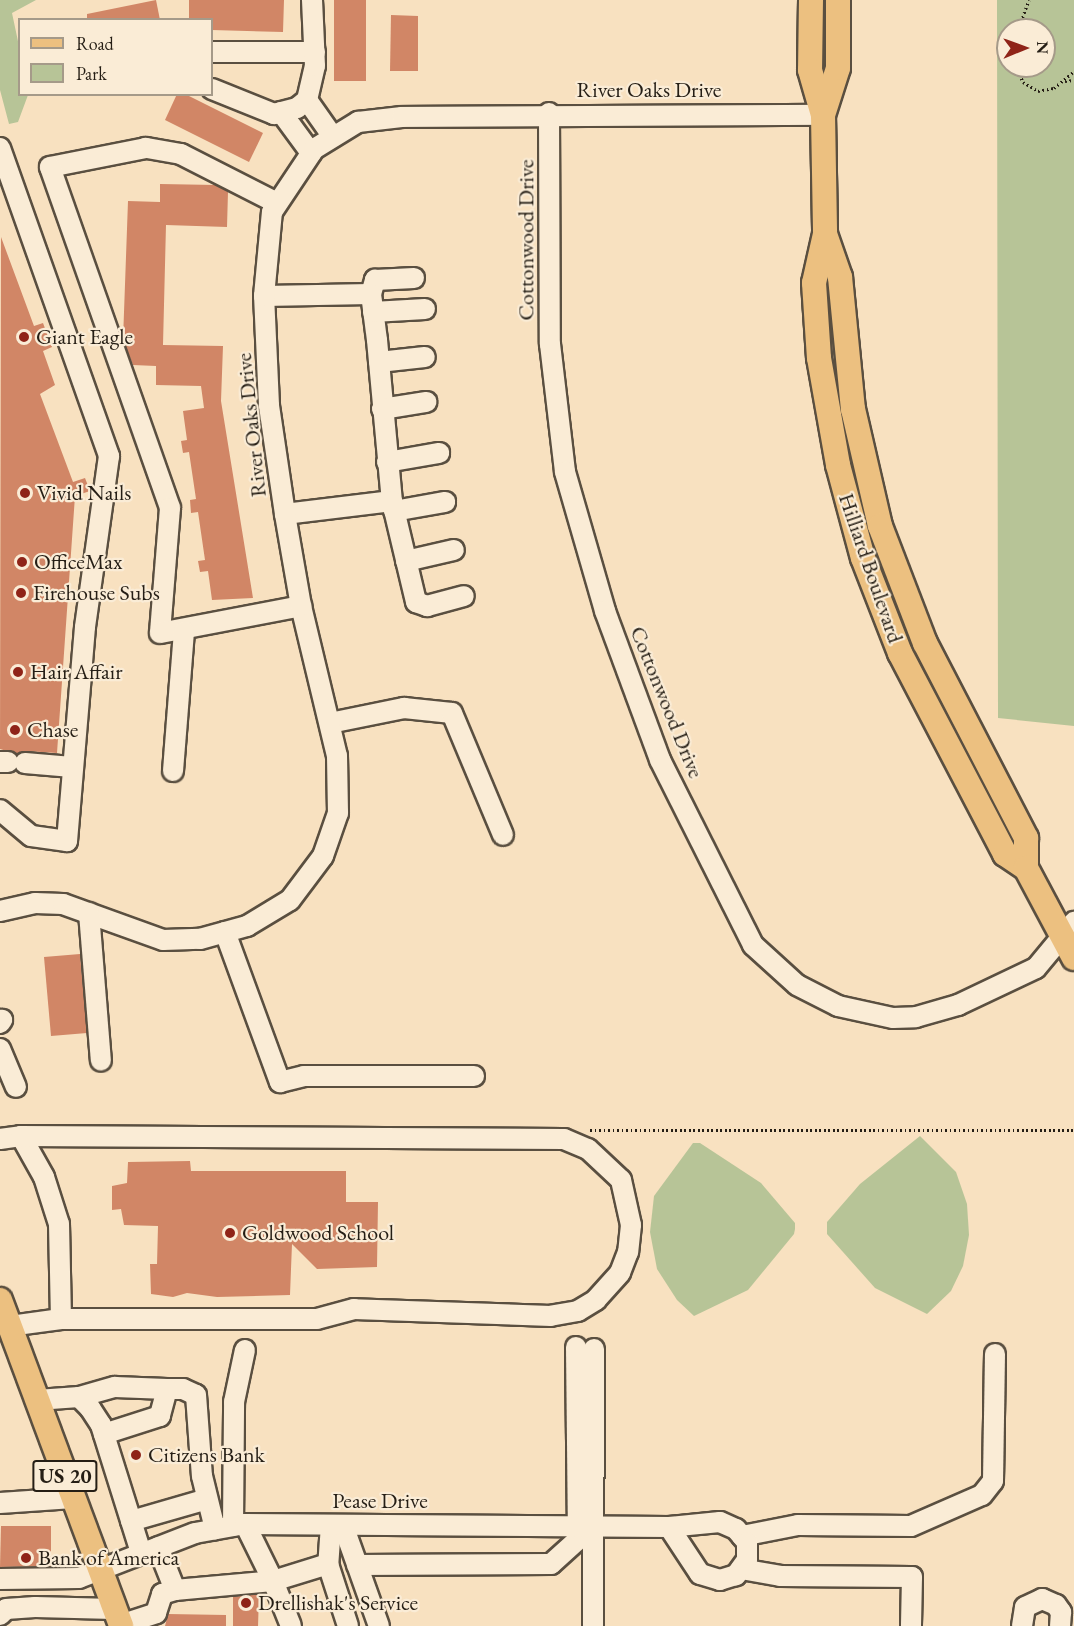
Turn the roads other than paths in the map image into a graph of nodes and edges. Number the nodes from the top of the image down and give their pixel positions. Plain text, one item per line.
1 (312, 0) edge
2 (810, 0) edge
3 (838, 0) edge
4 (213, 52) edge
5 (315, 52) junction
6 (213, 89) edge
7 (308, 100) junction
8 (282, 112) junction
9 (549, 114) junction
10 (823, 115) junction
11 (333, 137) junction
12 (0, 148) edge
13 (311, 153) junction
14 (277, 203) junction
15 (414, 278) dead end
16 (264, 296) junction
17 (372, 303) junction
18 (425, 309) dead end
19 (425, 357) dead end
20 (379, 362) junction
21 (426, 402) dead end
22 (382, 409) junction
23 (439, 453) dead end
24 (387, 462) junction
25 (445, 502) dead end
26 (393, 506) junction
27 (285, 514) junction
28 (454, 550) dead end
29 (406, 561) junction
30 (464, 596) dead end
31 (301, 606) junction
32 (184, 631) junction
33 (330, 723) junction
34 (11, 762) edge
35 (72, 767) junction
36 (172, 771) dead end
37 (0, 810) edge
38 (503, 835) dead end
39 (0, 911) edge
40 (89, 913) junction
41 (1068, 930) edge
42 (225, 932) junction
43 (1074, 958) edge
44 (0, 1049) edge
45 (101, 1061) dead end
46 (474, 1076) dead end
47 (16, 1087) dead end
48 (21, 1136) junction
49 (0, 1139) edge
50 (0, 1300) edge
51 (61, 1319) junction
52 (10, 1326) junction
53 (585, 1348) dead end
54 (245, 1350) dead end
55 (994, 1354) dead end
56 (167, 1389) junction
57 (79, 1397) junction
58 (37, 1400) junction
59 (104, 1434) junction
60 (73, 1498) junction
61 (207, 1499) junction
62 (0, 1503) edge
63 (131, 1521) junction
64 (337, 1525) junction
65 (231, 1527) junction
66 (585, 1527) junction
67 (669, 1527) junction
68 (741, 1536) junction
69 (149, 1550) junction
70 (328, 1564) junction
71 (357, 1565) junction
72 (98, 1569) junction
73 (741, 1569) junction
74 (0, 1579) edge
75 (273, 1581) junction
76 (175, 1590) junction
77 (0, 1615) edge
78 (118, 1620) edge
79 (291, 1626) edge
80 (348, 1626) edge
81 (380, 1626) edge
82 (593, 1626) edge
83 (911, 1626) edge
84 (1022, 1626) edge
85 (1060, 1626) edge

1 - 5 street
2 - 10 main road, Hilliard Boulevard
3 - 10 main road, Hilliard Boulevard
4 - 5 street
5 - 7 street
6 - 8 street
7 - 8 street
7 - 11 street
8 - 13 street
9 - 10 street, River Oaks Drive
9 - 11 street, River Oaks Drive
9 - 41 street, Cottonwood Drive
10 - 41 main road, Hilliard Boulevard
11 - 13 street, River Oaks Drive
12 - 35 street
13 - 14 street, River Oaks Drive
14 - 16 street, River Oaks Drive
14 - 32 street
15 - 17 street
16 - 17 street
16 - 27 street, River Oaks Drive
17 - 18 street
17 - 20 street
19 - 20 street
20 - 22 street
21 - 22 street
22 - 24 street
23 - 24 street
24 - 26 street
25 - 26 street
26 - 27 street
26 - 29 street
27 - 31 street, River Oaks Drive
28 - 29 street
29 - 30 street
31 - 32 street
31 - 33 street, River Oaks Drive
32 - 36 street
33 - 38 street
33 - 42 street, River Oaks Drive
34 - 35 street
35 - 37 street
39 - 40 street, River Oaks Drive
40 - 42 street, River Oaks Drive
40 - 45 street
41 - 43 main road, Hilliard Boulevard
42 - 46 street
44 - 47 street
48 - 49 street
48 - 51 street
48 - 51 street
50 - 52 main road, US 20
51 - 52 street
52 - 58 main road, US 20
53 - 66 street
54 - 65 street
55 - 68 street
56 - 57 street
56 - 59 street
56 - 61 street
57 - 58 street
57 - 59 street
58 - 60 main road, US 20
59 - 63 street
60 - 62 street
60 - 72 main road, US 20
61 - 63 street
61 - 65 street
63 - 69 street
64 - 65 street, Pease Drive
64 - 66 street, Pease Drive
64 - 70 street
64 - 71 street
65 - 69 street, Pease Drive
65 - 75 street
66 - 67 street, Pease Drive
66 - 71 street
66 - 82 street
67 - 68 street, Pease Drive
67 - 73 street
68 - 73 street
69 - 72 street, Pease Drive
69 - 76 street
70 - 75 street
70 - 80 street
71 - 81 street
72 - 74 street, Pease Drive
72 - 78 main road, US 20
73 - 83 street
75 - 76 street
75 - 79 street
76 - 78 street
77 - 78 street
84 - 85 street

